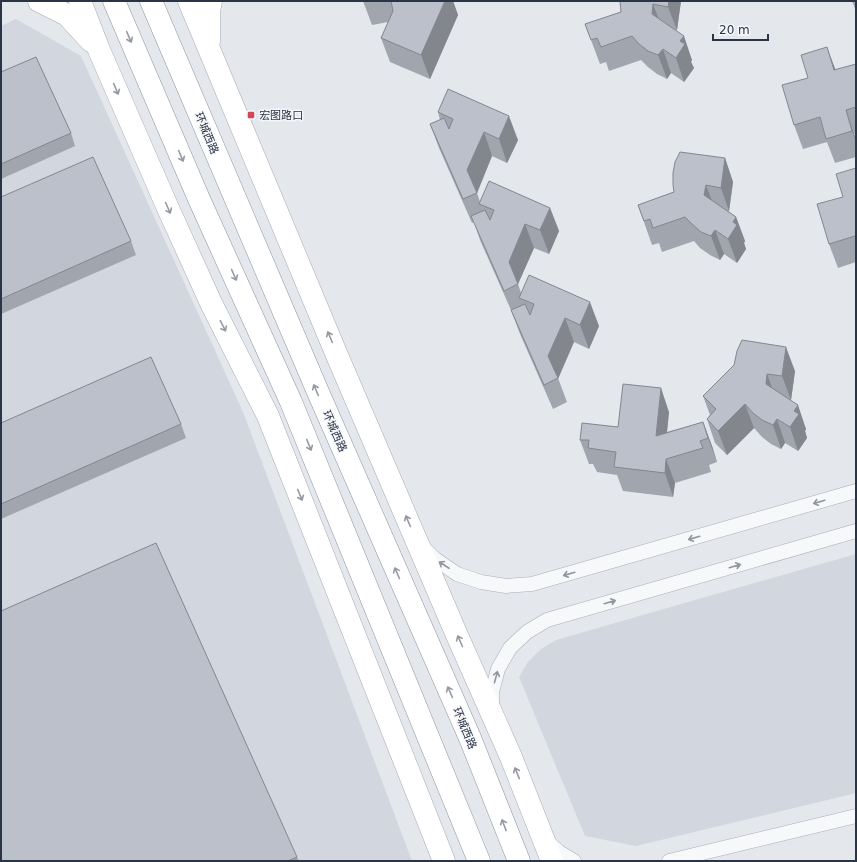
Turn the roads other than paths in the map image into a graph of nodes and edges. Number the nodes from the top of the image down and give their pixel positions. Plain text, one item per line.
1 (39, 1) edge
2 (80, 1) edge
3 (114, 1) edge
4 (151, 1) edge
5 (189, 1) edge
6 (211, 1) edge
7 (99, 50) junction
8 (209, 50) junction
9 (856, 491) edge
10 (856, 531) edge
11 (417, 541) junction
12 (492, 715) junction
13 (856, 816) edge
14 (543, 838) junction
15 (444, 861) edge
16 (479, 861) edge
17 (519, 861) edge
18 (552, 861) edge
19 (574, 861) edge
20 (669, 861) edge

1 - 7 main road
2 - 7 main road
3 -> 16 main road
17 -> 4 main road, 环城西路
5 - 8 main road
6 - 8 main road
7 -> 15 main road
11 -> 8 main road
9 -> 11 street
12 -> 10 street
12 -> 11 main road
14 -> 12 main road
13 - 20 street
14 - 18 main road
14 - 19 street

